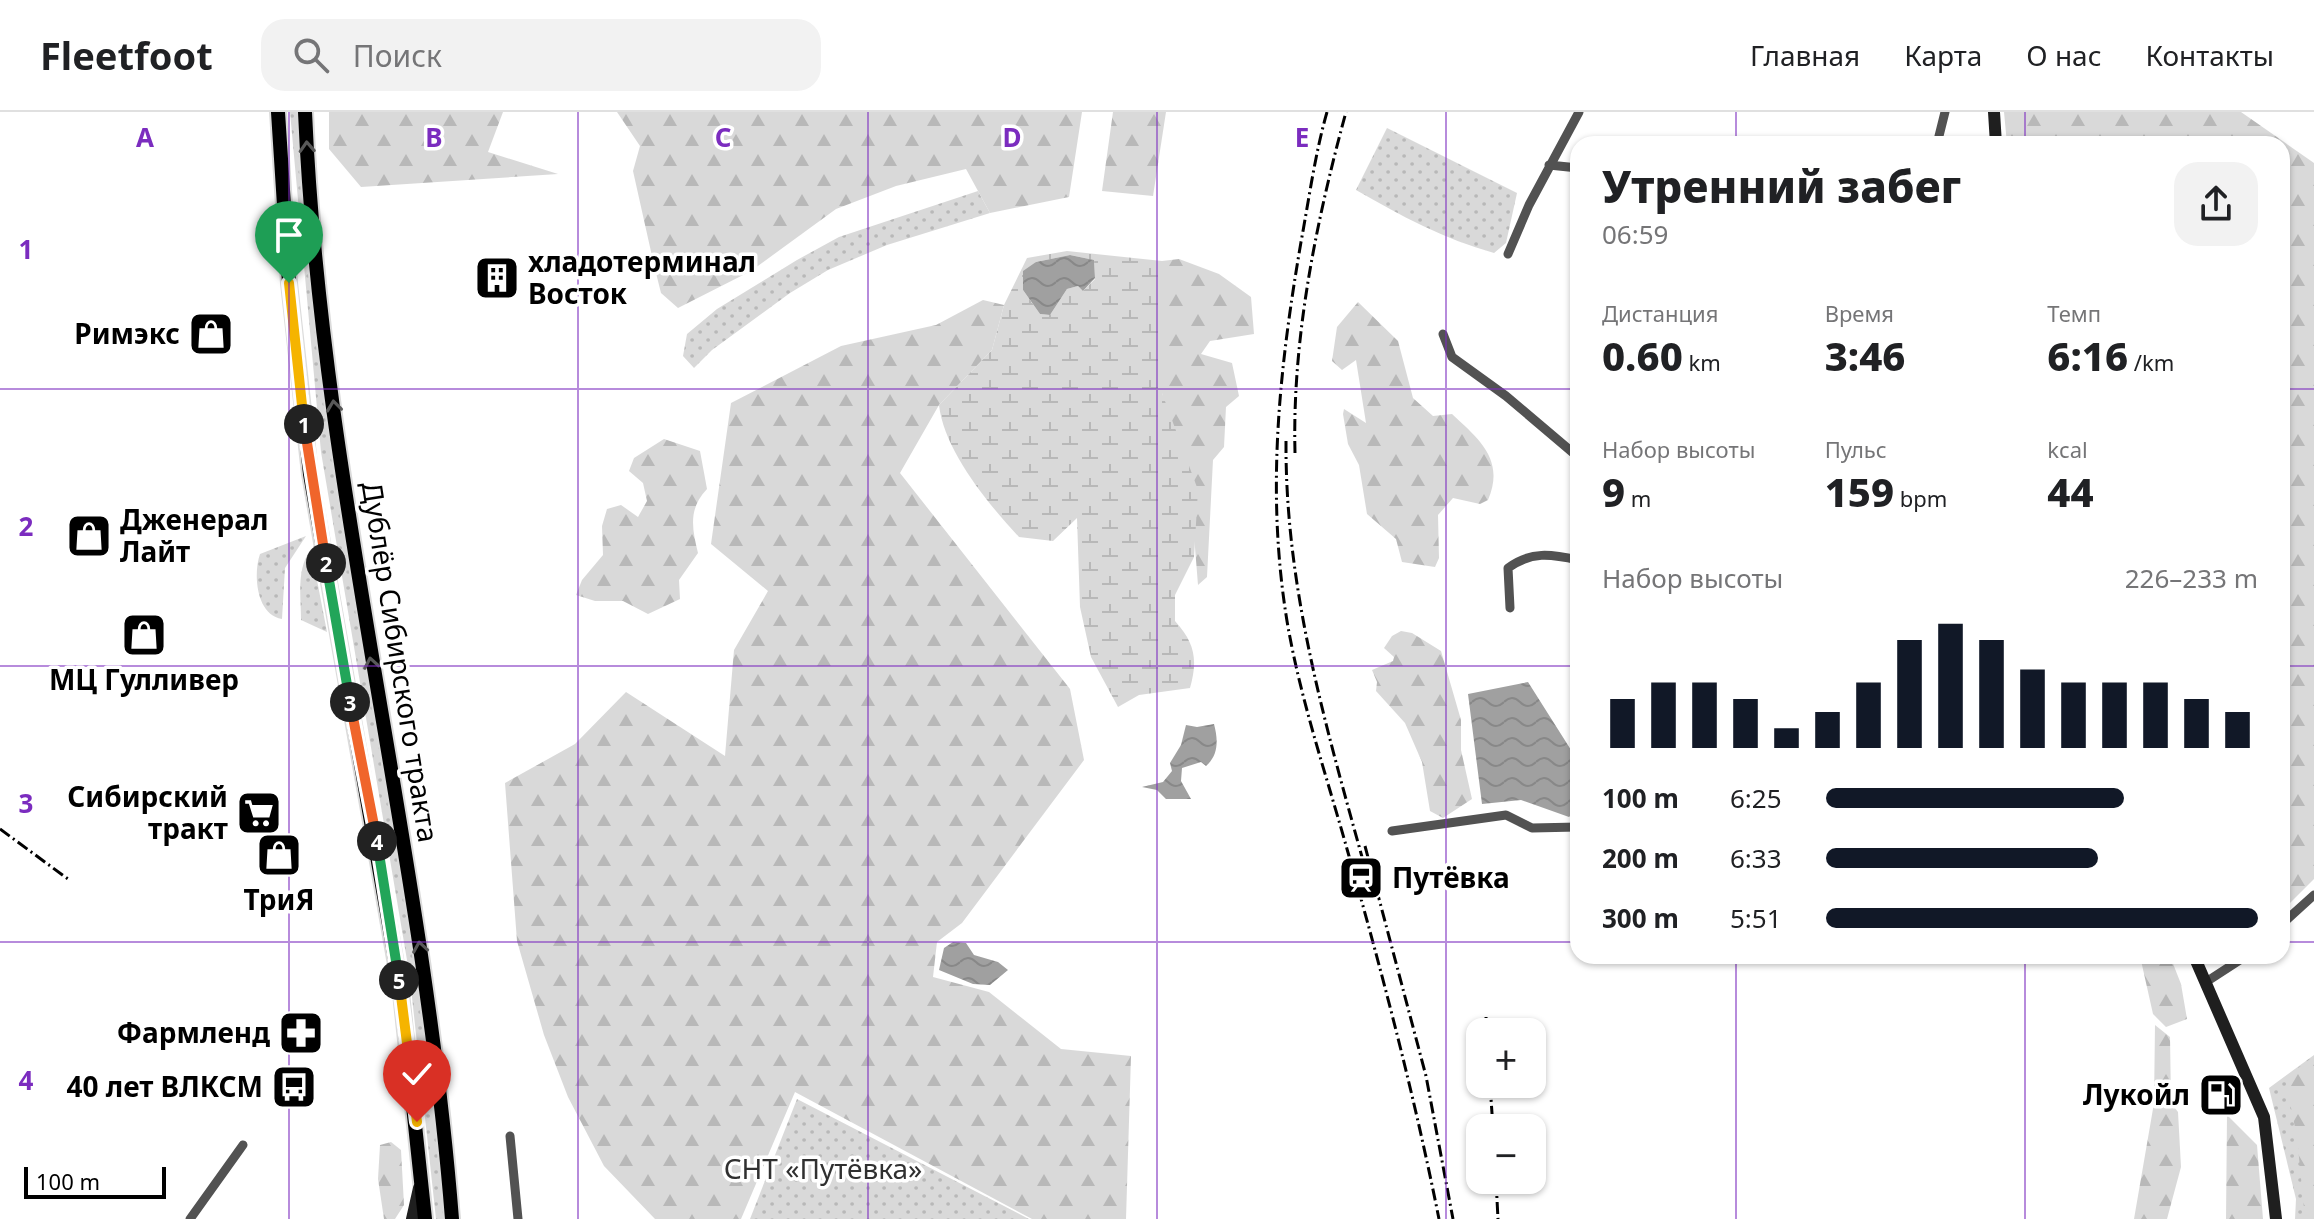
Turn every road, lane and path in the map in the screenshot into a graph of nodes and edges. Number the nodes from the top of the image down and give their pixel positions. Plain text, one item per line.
1 (278, 112) edge
2 (305, 112) edge
3 (1579, 112) edge
4 (1945, 112) edge
5 (1994, 112) edge
6 (1939, 136) edge
7 (1996, 136) edge
8 (1549, 165) junction
9 (1570, 167) edge
10 (1508, 254) dead end
11 (1443, 334) dead end
12 (1570, 450) edge
13 (1570, 558) edge
14 (1510, 608) dead end
15 (1570, 827) edge
16 (1392, 831) dead end
17 (2314, 895) edge
18 (2290, 917) edge
19 (2198, 964) edge
20 (2234, 964) edge
21 (2206, 982) junction
22 (510, 1136) dead end
23 (243, 1145) dead end
24 (421, 1177) junction
25 (190, 1219) edge
26 (412, 1219) edge
27 (425, 1219) edge
28 (452, 1219) edge
29 (518, 1219) edge
30 (2276, 1219) edge

1 - 24 main road, Дублёр Сибирского тракта
28 -> 2 main road, Дублёр Сибирского тракта
3 - 8 street
4 - 6 street
5 - 7 main road
8 - 9 street
8 - 10 street
11 - 12 street
13 - 14 street
15 - 16 street
17 - 18 street
19 - 21 main road
20 - 21 street
21 - 30 main road
22 - 29 street
23 - 25 street
24 - 26 main road
24 - 27 main road, Дублёр Сибирского тракта

